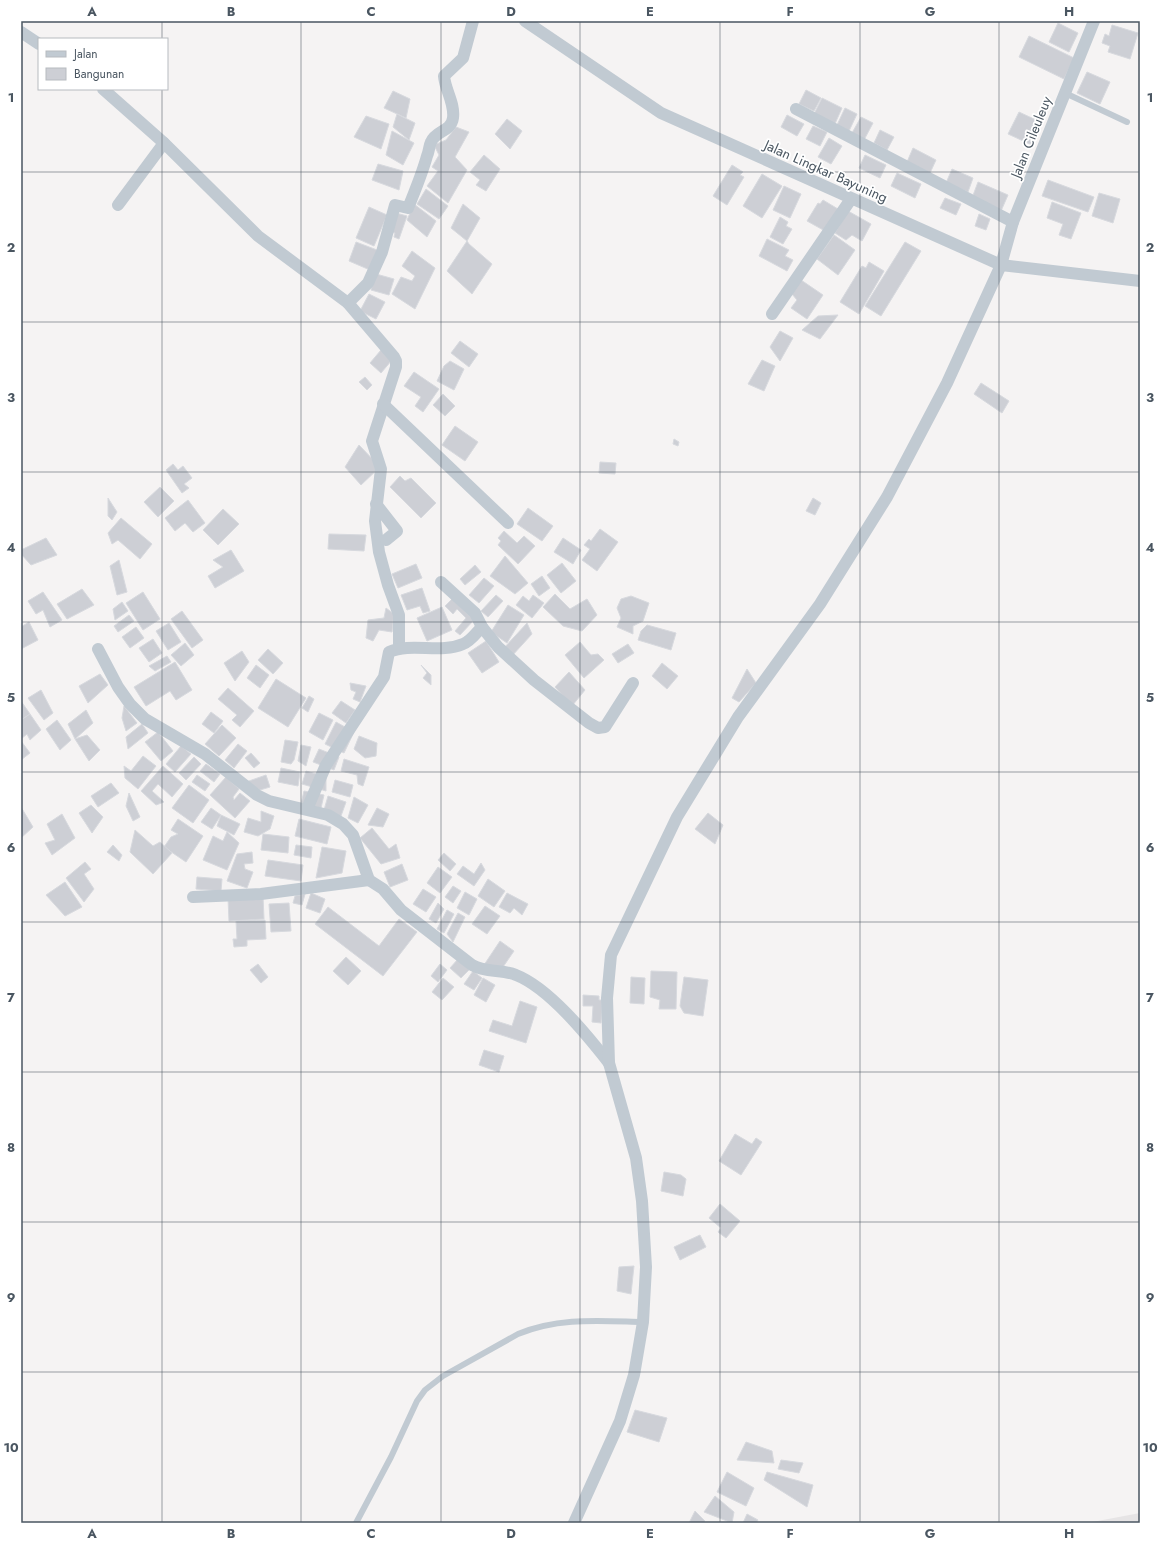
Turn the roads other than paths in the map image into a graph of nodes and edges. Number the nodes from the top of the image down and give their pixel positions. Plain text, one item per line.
1 (473, 21) edge
2 (525, 21) edge
3 (1094, 21) edge
4 (21, 32) edge
5 (38, 43) edge
6 (104, 90) edge
7 (1065, 93) junction
8 (796, 109) dead end
9 (1127, 122) dead end
10 (164, 143) junction
11 (850, 199) junction
12 (118, 205) dead end
13 (1013, 222) junction
14 (1001, 265) junction
15 (1140, 281) edge
16 (348, 303) junction
17 (772, 314) dead end
18 (382, 404) junction
19 (376, 504) junction
20 (508, 523) dead end
21 (386, 540) dead end
22 (442, 582) dead end
23 (482, 627) junction
24 (399, 648) junction
25 (98, 649) dead end
26 (633, 683) dead end
27 (307, 809) junction
28 (369, 880) junction
29 (193, 897) dead end
30 (609, 1062) junction
31 (643, 1322) junction
32 (356, 1523) edge
33 (574, 1523) edge

1 - 16 street
2 - 11 street, Jalan Lingkar Bayuning
3 - 7 street, Jalan Cileuleuy
4 - 5 street
6 - 10 street
7 - 9 lane
7 - 13 street, Jalan Cileuleuy
8 - 13 street
10 - 12 street
10 - 16 street
11 - 14 street, Jalan Lingkar Bayuning
11 - 17 street
13 - 14 street, Jalan Cileuleuy
14 - 15 street, Jalan Lingkar Bayuning
14 - 30 street, Jalan Cileuleuy
16 - 18 street
18 - 19 street
18 - 20 street
19 - 21 street
19 - 24 street
22 - 23 street
23 - 24 street
23 - 26 street
24 - 27 street
25 - 27 street
27 - 28 street
28 - 29 street
28 - 30 street
30 - 31 street
31 - 32 lane
31 - 33 street

